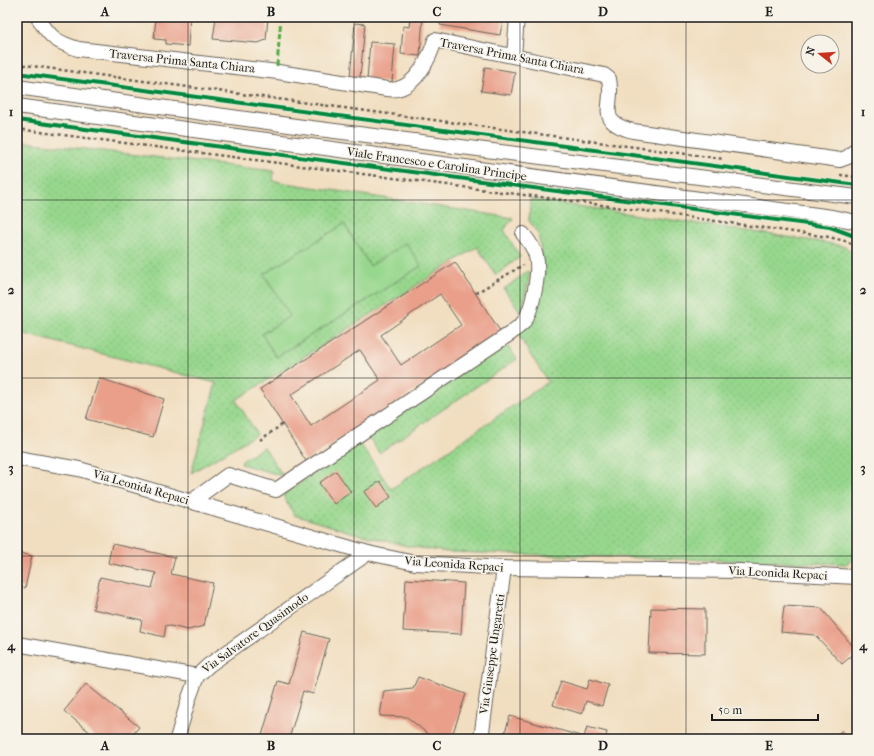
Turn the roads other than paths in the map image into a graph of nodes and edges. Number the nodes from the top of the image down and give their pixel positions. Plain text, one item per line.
1 (39, 17) edge
2 (517, 17) edge
3 (514, 56) junction
4 (17, 87) edge
5 (17, 106) edge
6 (857, 150) edge
7 (857, 197) edge
8 (857, 222) edge
9 (524, 234) dead end
10 (17, 458) edge
11 (192, 502) junction
12 (368, 553) junction
13 (504, 568) junction
14 (857, 577) edge
15 (17, 644) edge
16 (197, 676) junction
17 (177, 739) edge
18 (481, 739) edge

1 - 3 street, Traversa Prima Santa Chiara
2 - 3 street
3 - 6 street, Traversa Prima Santa Chiara
4 - 7 street, Viale Francesco e Carolina Principe
5 - 8 street, Viale Francesco e Carolina Principe
9 - 11 street
10 - 11 street, Via Leonida Repaci
11 - 12 street, Via Leonida Repaci
12 - 13 street, Via Leonida Repaci
12 - 16 street, Via Salvatore Quasimodo
13 - 14 street, Via Leonida Repaci
13 - 18 street, Via Giuseppe Ungaretti
15 - 16 street
16 - 17 street, Via Salvatore Quasimodo

